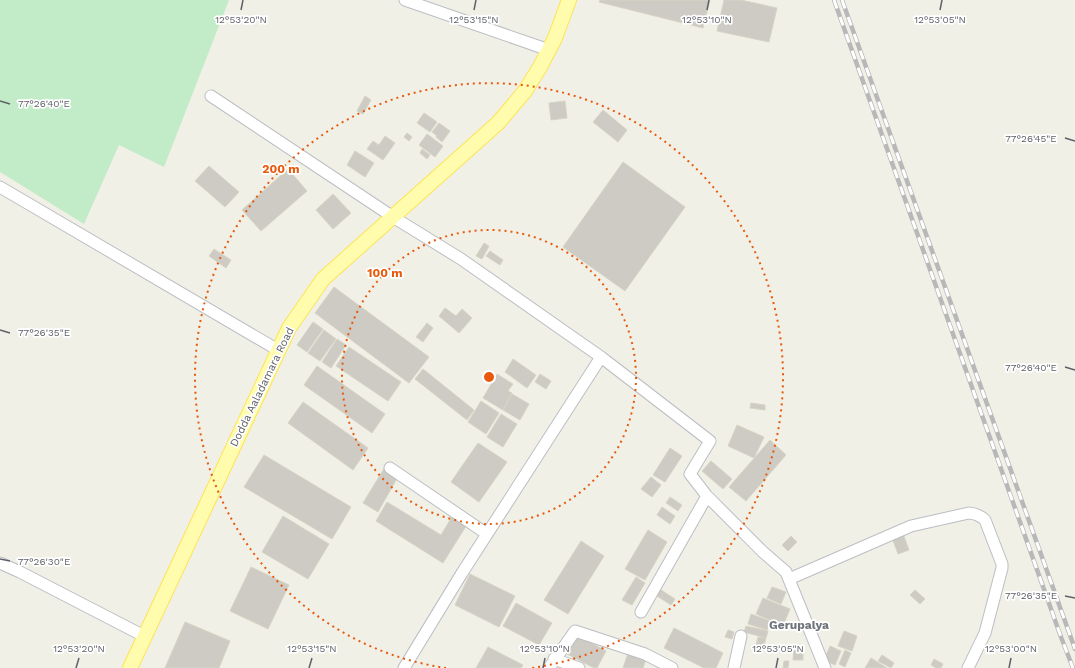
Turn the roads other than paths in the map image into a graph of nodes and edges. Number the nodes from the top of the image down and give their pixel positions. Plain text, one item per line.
1 (405, 0) edge
2 (570, 0) edge
3 (549, 50) junction
4 (211, 96) dead end
5 (0, 187) edge
6 (393, 217) junction
7 (278, 350) junction
8 (601, 357) junction
9 (390, 468) dead end
10 (708, 496) junction
11 (487, 534) junction
12 (0, 563) edge
13 (789, 579) junction
14 (641, 612) dead end
15 (144, 636) junction
16 (740, 636) dead end
17 (552, 663) edge
18 (130, 668) edge
19 (404, 668) edge
20 (579, 668) edge
21 (672, 668) edge
22 (734, 668) edge
23 (825, 668) edge
24 (968, 668) edge

1 - 3 street
2 - 3 main road, Dodda Aaladamara Road
3 - 6 main road, Dodda Aaladamara Road
4 - 6 street
5 - 7 street
6 - 7 main road, Dodda Aaladamara Road
6 - 8 street
7 - 15 main road, Dodda Aaladamara Road
8 - 10 street
8 - 11 street
9 - 11 street
10 - 13 street
10 - 14 street
11 - 19 street
12 - 15 street
13 - 23 street
13 - 24 street
15 - 18 main road, Dodda Aaladamara Road
16 - 22 street
17 - 20 street
17 - 21 street

